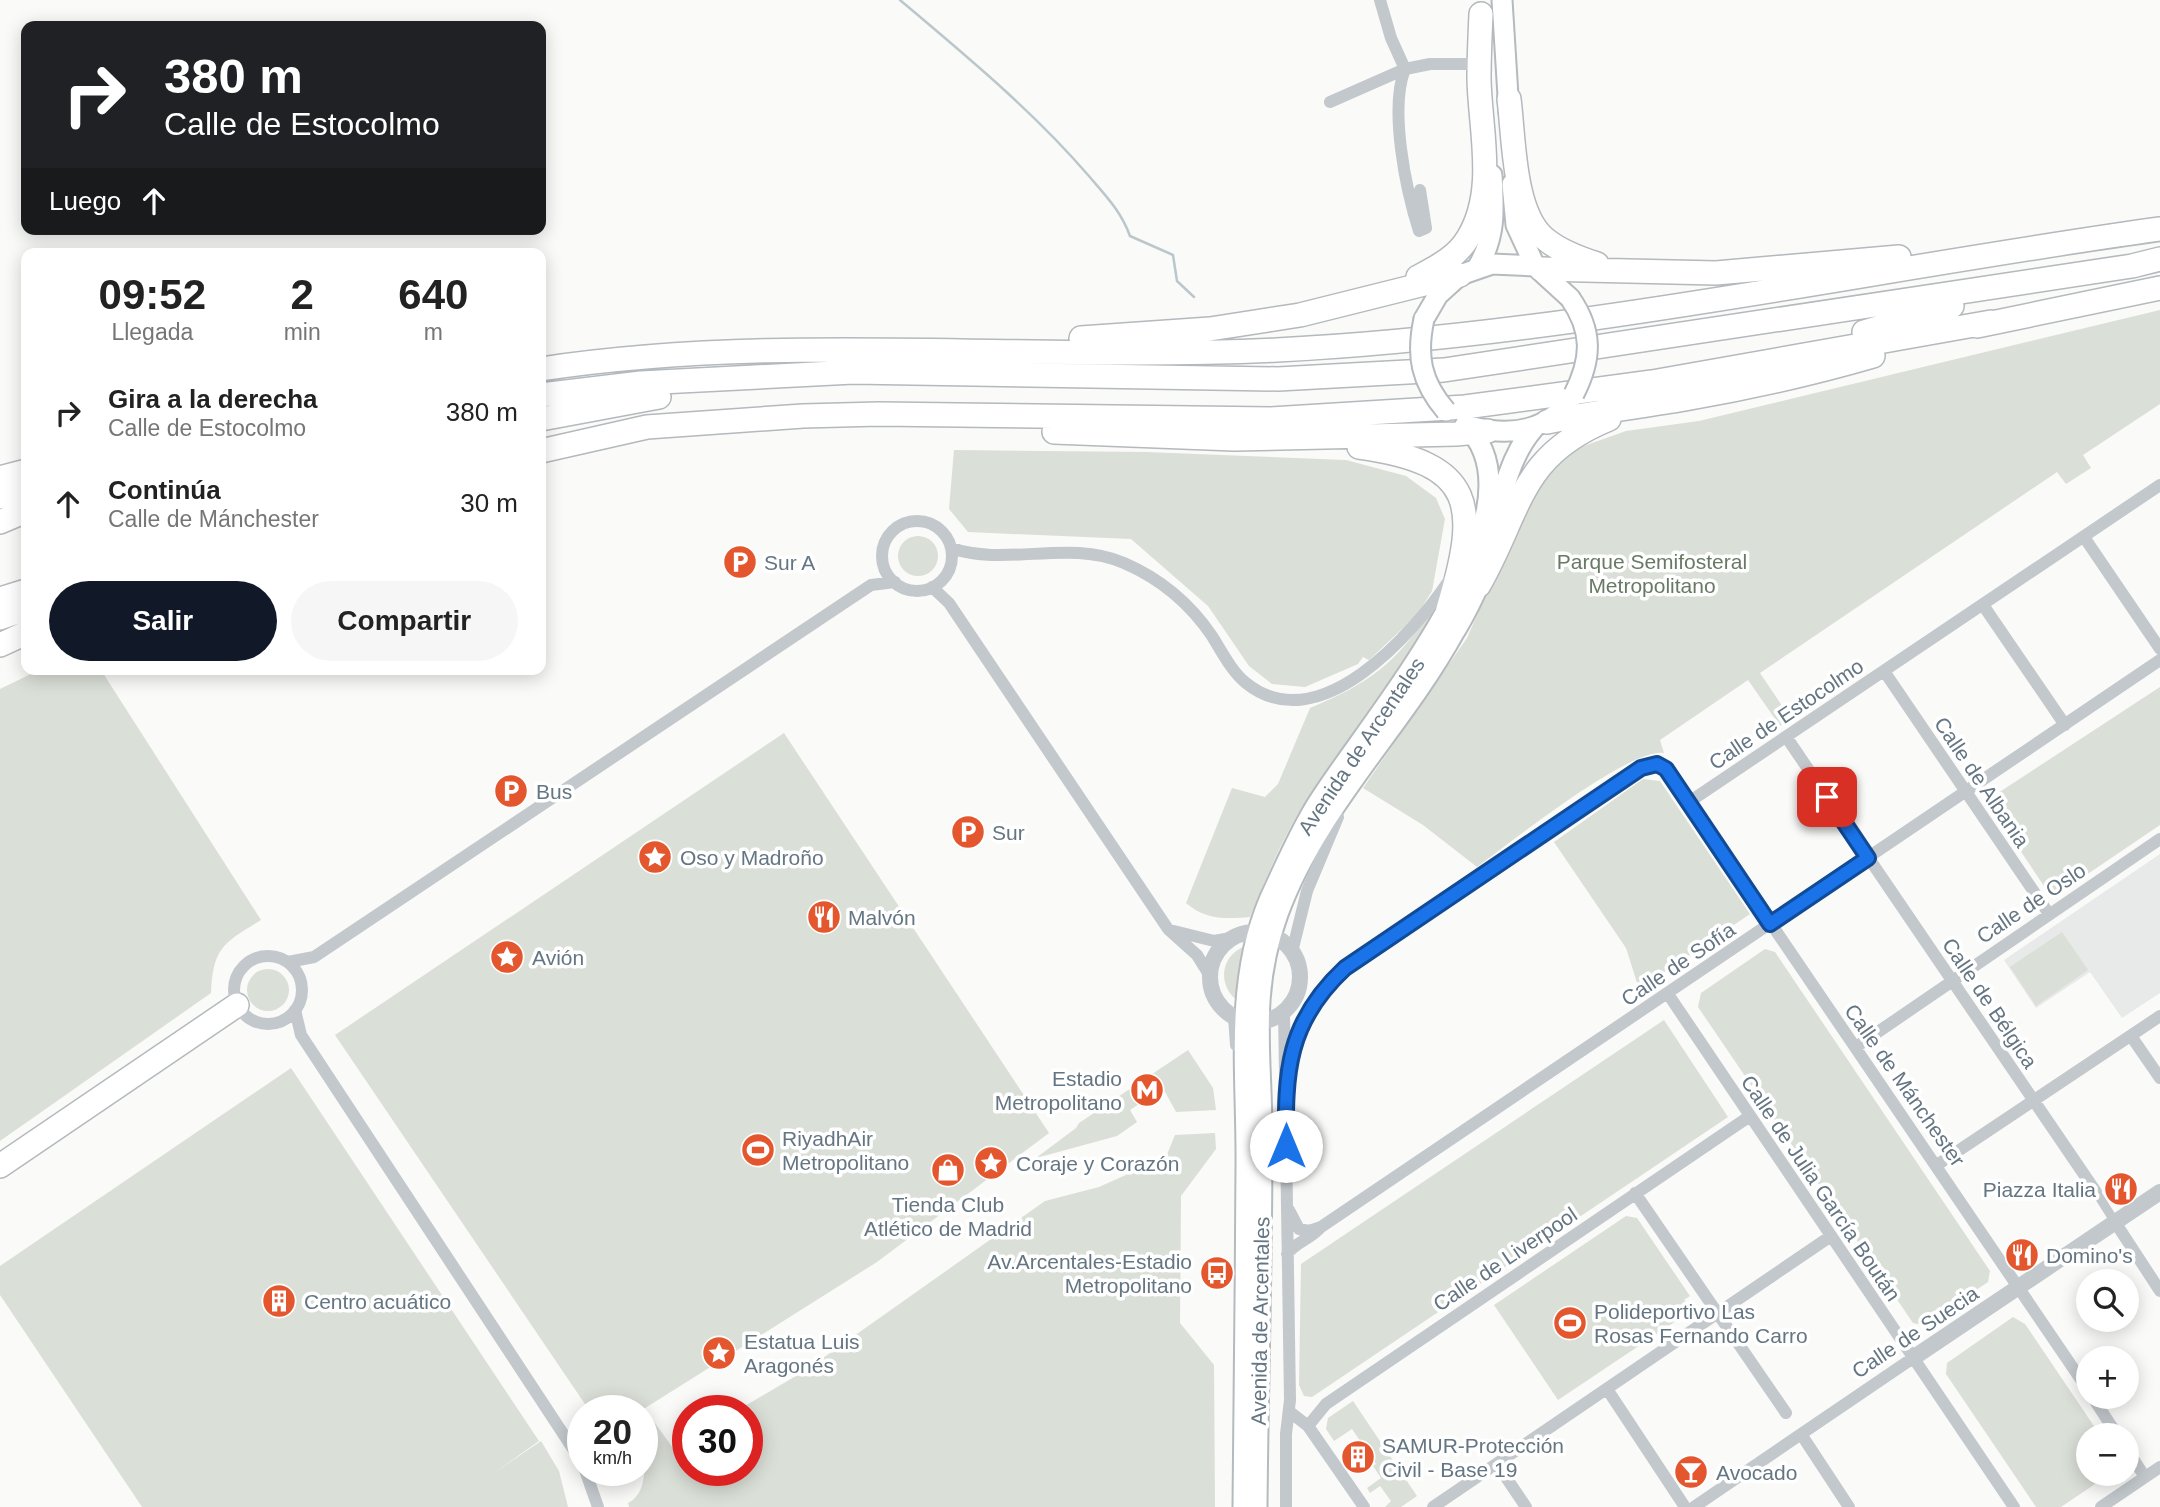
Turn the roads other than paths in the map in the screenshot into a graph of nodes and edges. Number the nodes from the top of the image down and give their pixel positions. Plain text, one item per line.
1 (1380, 0) edge
2 (1502, 0) edge
3 (1480, 7) edge
4 (1472, 64) dead end
5 (1405, 69) junction
6 (1509, 99) junction
7 (1330, 102) dead end
8 (1420, 190) dead end
9 (2160, 229) edge
10 (2073, 241) junction
11 (2160, 259) edge
12 (1538, 267) junction
13 (1609, 269) junction
14 (1468, 271) junction
15 (2040, 280) junction
16 (2160, 288) edge
17 (1395, 290) junction
18 (1991, 322) junction
19 (998, 350) junction
20 (1757, 363) junction
21 (546, 369) edge
22 (1162, 379) junction
23 (546, 394) edge
24 (1683, 400) junction
25 (879, 414) junction
26 (546, 418) edge
27 (1541, 425) junction
28 (1471, 431) junction
29 (1297, 438) junction
30 (546, 450) edge
31 (0, 463) edge
32 (21, 463) edge
33 (21, 472) edge
34 (0, 478) edge
35 (2160, 485) edge
36 (21, 489) edge
37 (0, 497) edge
38 (21, 513) edge
39 (0, 522) edge
40 (2084, 537) junction
41 (951, 548) junction
42 (883, 561) junction
43 (1462, 561) junction
44 (945, 577) junction
45 (895, 582) junction
46 (874, 583) junction
47 (21, 584) edge
48 (1479, 585) junction
49 (932, 587) junction
50 (0, 590) edge
51 (21, 593) edge
52 (0, 599) edge
53 (949, 603) junction
54 (1983, 605) junction
55 (1448, 609) junction
56 (21, 611) edge
57 (0, 618) edge
58 (21, 635) edge
59 (0, 645) edge
60 (2160, 649) edge
61 (2160, 660) edge
62 (1884, 671) junction
63 (1426, 678) junction
64 (2065, 725) junction
65 (1787, 738) junction
66 (1965, 792) junction
67 (1689, 802) junction
68 (2160, 839) edge
69 (1868, 858) junction
70 (2049, 914) junction
71 (1770, 924) junction
72 (1168, 929) junction
73 (1265, 933) junction
74 (1231, 938) junction
75 (1292, 952) junction
76 (314, 957) junction
77 (288, 962) junction
78 (1210, 976) junction
79 (300, 978) junction
80 (1951, 981) junction
81 (1668, 994) junction
82 (237, 1004) junction
83 (295, 1010) junction
84 (1284, 1011) junction
85 (2160, 1016) edge
86 (1245, 1020) junction
87 (279, 1022) junction
88 (301, 1035) junction
89 (2131, 1036) junction
90 (1856, 1046) junction
91 (2160, 1078) edge
92 (1286, 1087) junction
93 (2034, 1101) junction
94 (1750, 1116) junction
95 (1937, 1165) junction
96 (0, 1166) edge
97 (2096, 1192) joint
98 (2160, 1192) edge
99 (1635, 1193) junction
100 (1286, 1200) junction
101 (2115, 1222) junction
102 (1321, 1227) junction
103 (1830, 1236) junction
104 (1287, 1254) junction
105 (2019, 1287) junction
106 (2160, 1291) edge
107 (1717, 1313) junction
108 (1913, 1358) junction
109 (2076, 1372) edge
110 (1607, 1389) junction
111 (1290, 1412) junction
112 (1786, 1413) dead end
113 (1308, 1426) junction
114 (1286, 1434) junction
115 (1801, 1434) junction
116 (567, 1440) edge
117 (1497, 1464) junction
118 (2160, 1467) edge
119 (2139, 1468) edge
120 (2145, 1477) junction
121 (591, 1486) edge
122 (598, 1507) edge
123 (1243, 1507) edge
124 (1257, 1507) edge
125 (1286, 1507) edge
126 (1364, 1507) edge
127 (1433, 1507) edge
128 (1526, 1507) edge
129 (1685, 1507) edge
130 (1693, 1507) edge
131 (1849, 1507) edge
132 (2014, 1507) edge
133 (2101, 1507) edge

1 - 5 street
2 - 6 main road
3 - 14 main road
3 - 17 highway
4 - 5 street
5 - 7 street
5 - 8 street
6 - 12 main road
6 - 13 highway
9 - 10 highway
10 - 13 highway
10 - 19 highway
11 - 15 highway
12 - 13 highway
12 - 14 main road
12 - 27 main road, bridge
14 - 17 highway
14 - 28 main road, bridge
15 - 20 highway
15 - 22 highway
16 - 18 highway
17 - 19 highway
18 - 20 highway
18 - 24 highway
19 - 21 highway
20 - 25 highway
22 - 23 highway
22 - 26 highway
24 - 27 highway
24 - 48 highway
25 - 29 highway
25 - 30 highway
27 - 28 main road
27 - 48 main road, Avenida de Arcentales
28 - 29 highway
28 - 55 main road, Avenida de Arcentales
29 - 43 highway
31 - 32 highway
33 - 34 highway
35 - 40 street, Calle de Estocolmo
36 - 37 highway
38 - 39 highway
40 - 54 street, Calle de Estocolmo
40 - 60 street
41 - 42 street
41 - 43 street
41 - 44 street
42 - 45 street
42 - 46 street
43 - 55 highway
44 - 49 street
44 - 53 street
45 - 46 street
45 - 49 street
46 - 76 street
47 - 50 highway
48 - 63 main road, Avenida de Arcentales
49 - 53 street
51 - 52 highway
53 - 72 street
54 - 62 street, Calle de Estocolmo
54 - 64 street
55 - 73 main road, Avenida de Arcentales
56 - 57 highway
58 - 59 highway
61 - 64 street, Calle de Sofía
62 - 65 street, Calle de Estocolmo
62 - 66 street, Calle de Albania
63 - 73 main road, Avenida de Arcentales
63 - 75 street, Avenida de Arcentales
64 - 66 street, Calle de Sofía
65 - 67 street, Calle de Estocolmo
65 - 69 street, Calle de Bélgica
66 - 69 street, Calle de Sofía
66 - 70 street, Calle de Albania
67 - 71 street, Calle de Mánchester
67 - 92 street
68 - 70 street, Calle de Oslo
69 - 71 street, Calle de Sofía
69 - 80 street, Calle de Bélgica
70 - 80 street, Calle de Oslo
71 - 81 street, Calle de Sofía
71 - 90 street, Calle de Mánchester
72 - 74 street
72 - 78 street
73 - 74 street
73 - 75 street
73 - 86 main road, Avenida de Arcentales
74 - 78 street
75 - 84 street
76 - 77 street
76 - 79 street
77 - 79 street
77 - 82 street
78 - 86 street
79 - 83 street
80 - 90 street, Calle de Oslo
80 - 93 street, Calle de Bélgica
81 - 94 street, Calle de Julia García Boután
81 - 102 street, Calle de Sofía
82 - 87 street
82 - 96 highway
83 - 87 street
83 - 88 street
84 - 86 street
84 - 92 street
85 - 89 street
86 - 123 main road, Avenida de Arcentales
86 - 124 main road, Avenida de Arcentales
87 - 88 street
88 - 116 street
89 - 91 street
89 - 93 street
90 - 95 street, Calle de Mánchester
92 - 100 street
93 - 95 street
93 - 97 street, Calle de Bélgica
94 - 99 street, Calle de Liverpool
94 - 103 street, Calle de Julia García Boután
95 - 105 street, Calle de Mánchester
97 - 101 street, Calle de Bélgica
98 - 101 street, Calle de Suecia
99 - 107 street
99 - 113 street, Calle de Liverpool
100 - 102 street
100 - 104 street
101 - 105 street, Calle de Suecia
101 - 106 street, Calle de Bélgica
102 - 104 street, Calle de Sofía
103 - 107 street
103 - 108 street, Calle de Julia García Boután
104 - 111 street
105 - 108 street, Calle de Suecia
105 - 109 street, Calle de Mánchester
107 - 110 street
107 - 112 street
108 - 115 street, Calle de Suecia
108 - 132 street, Calle de Julia García Boután
110 - 117 street
110 - 129 street
111 - 113 street
111 - 114 street
113 - 114 street, Calle de Liverpool
113 - 126 street
114 - 125 street
115 - 130 street, Calle de Suecia
115 - 131 street
117 - 127 street
117 - 128 street
118 - 120 street
119 - 120 street
120 - 133 street
121 - 122 street

